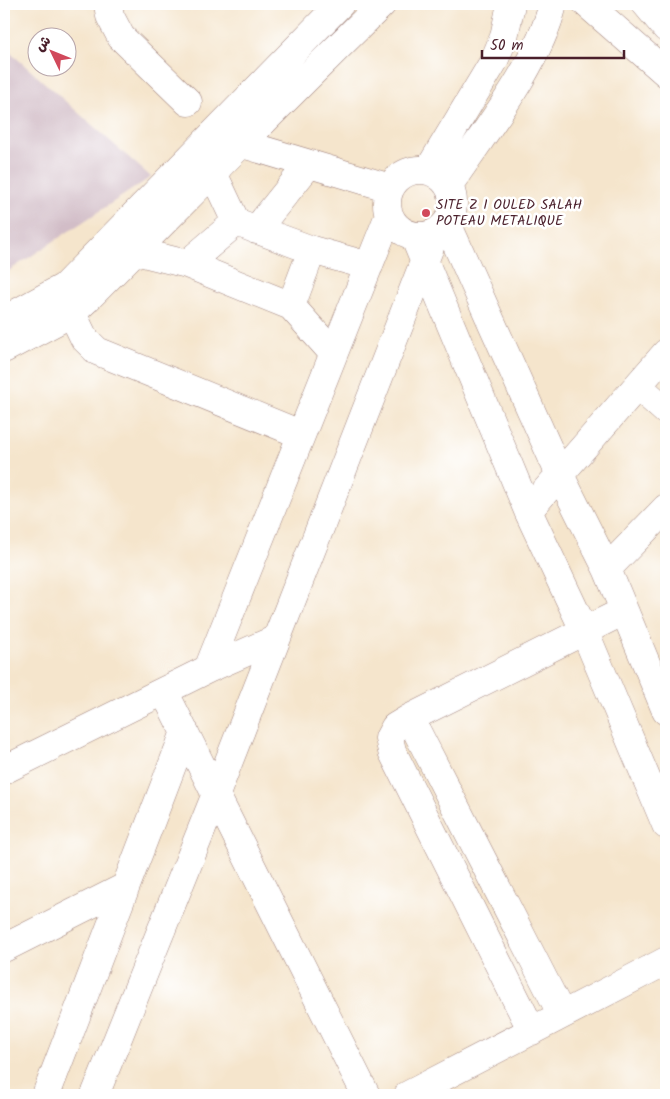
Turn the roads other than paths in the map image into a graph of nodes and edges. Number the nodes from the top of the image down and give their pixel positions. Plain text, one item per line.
1 (108, 4) edge
2 (340, 4) edge
3 (382, 4) edge
4 (510, 4) edge
5 (553, 4) edge
6 (587, 4) edge
7 (646, 4) edge
8 (666, 28) edge
9 (666, 73) edge
10 (188, 102) dead end
11 (243, 144) junction
12 (309, 164) junction
13 (213, 174) junction
14 (438, 178) junction
15 (390, 188) junction
16 (389, 215) junction
17 (246, 226) junction
18 (432, 231) junction
19 (312, 250) junction
20 (135, 251) junction
21 (425, 260) junction
22 (188, 264) junction
23 (369, 266) junction
24 (291, 306) junction
25 (72, 313) junction
26 (4, 320) edge
27 (4, 349) edge
28 (334, 353) junction
29 (666, 353) edge
30 (638, 386) junction
31 (666, 412) edge
32 (300, 434) junction
33 (560, 475) junction
34 (666, 508) edge
35 (528, 511) junction
36 (607, 569) junction
37 (624, 611) junction
38 (584, 630) junction
39 (276, 639) junction
40 (208, 669) junction
41 (164, 691) junction
42 (666, 711) edge
43 (410, 718) junction
44 (186, 732) junction
45 (4, 770) edge
46 (216, 794) junction
47 (666, 825) edge
48 (125, 887) junction
49 (4, 948) edge
50 (666, 960) edge
51 (562, 1015) junction
52 (532, 1031) junction
53 (46, 1095) edge
54 (95, 1095) edge
55 (366, 1095) edge
56 (408, 1095) edge

1 - 10 street
2 - 26 street
3 - 11 street
4 - 14 street
5 - 14 street
6 - 9 street
7 - 8 street
11 - 12 street
11 - 13 street
12 - 15 street
12 - 17 street
13 - 17 street
13 - 20 street
14 - 15 street
14 - 18 street
15 - 16 street
16 - 18 street
16 - 23 street
17 - 19 street
17 - 22 street
18 - 21 street
18 - 33 street
19 - 23 street
19 - 24 street
20 - 22 street
20 - 25 street
21 - 35 street
21 - 39 street
22 - 24 street
23 - 28 street
24 - 28 street
25 - 27 street
25 - 32 street
28 - 32 street
29 - 30 street
30 - 31 street
30 - 33 street
32 - 40 street
33 - 35 street
33 - 36 street
34 - 36 street
35 - 38 street
36 - 37 street
37 - 38 street
37 - 42 street
38 - 43 street
38 - 47 street
39 - 40 street
39 - 46 street
40 - 41 street
41 - 44 street
41 - 45 street
43 - 51 street
43 - 52 street
44 - 46 street
44 - 48 street
46 - 54 street
46 - 55 street
48 - 49 street
48 - 53 street
50 - 51 street
51 - 52 street
52 - 56 street

